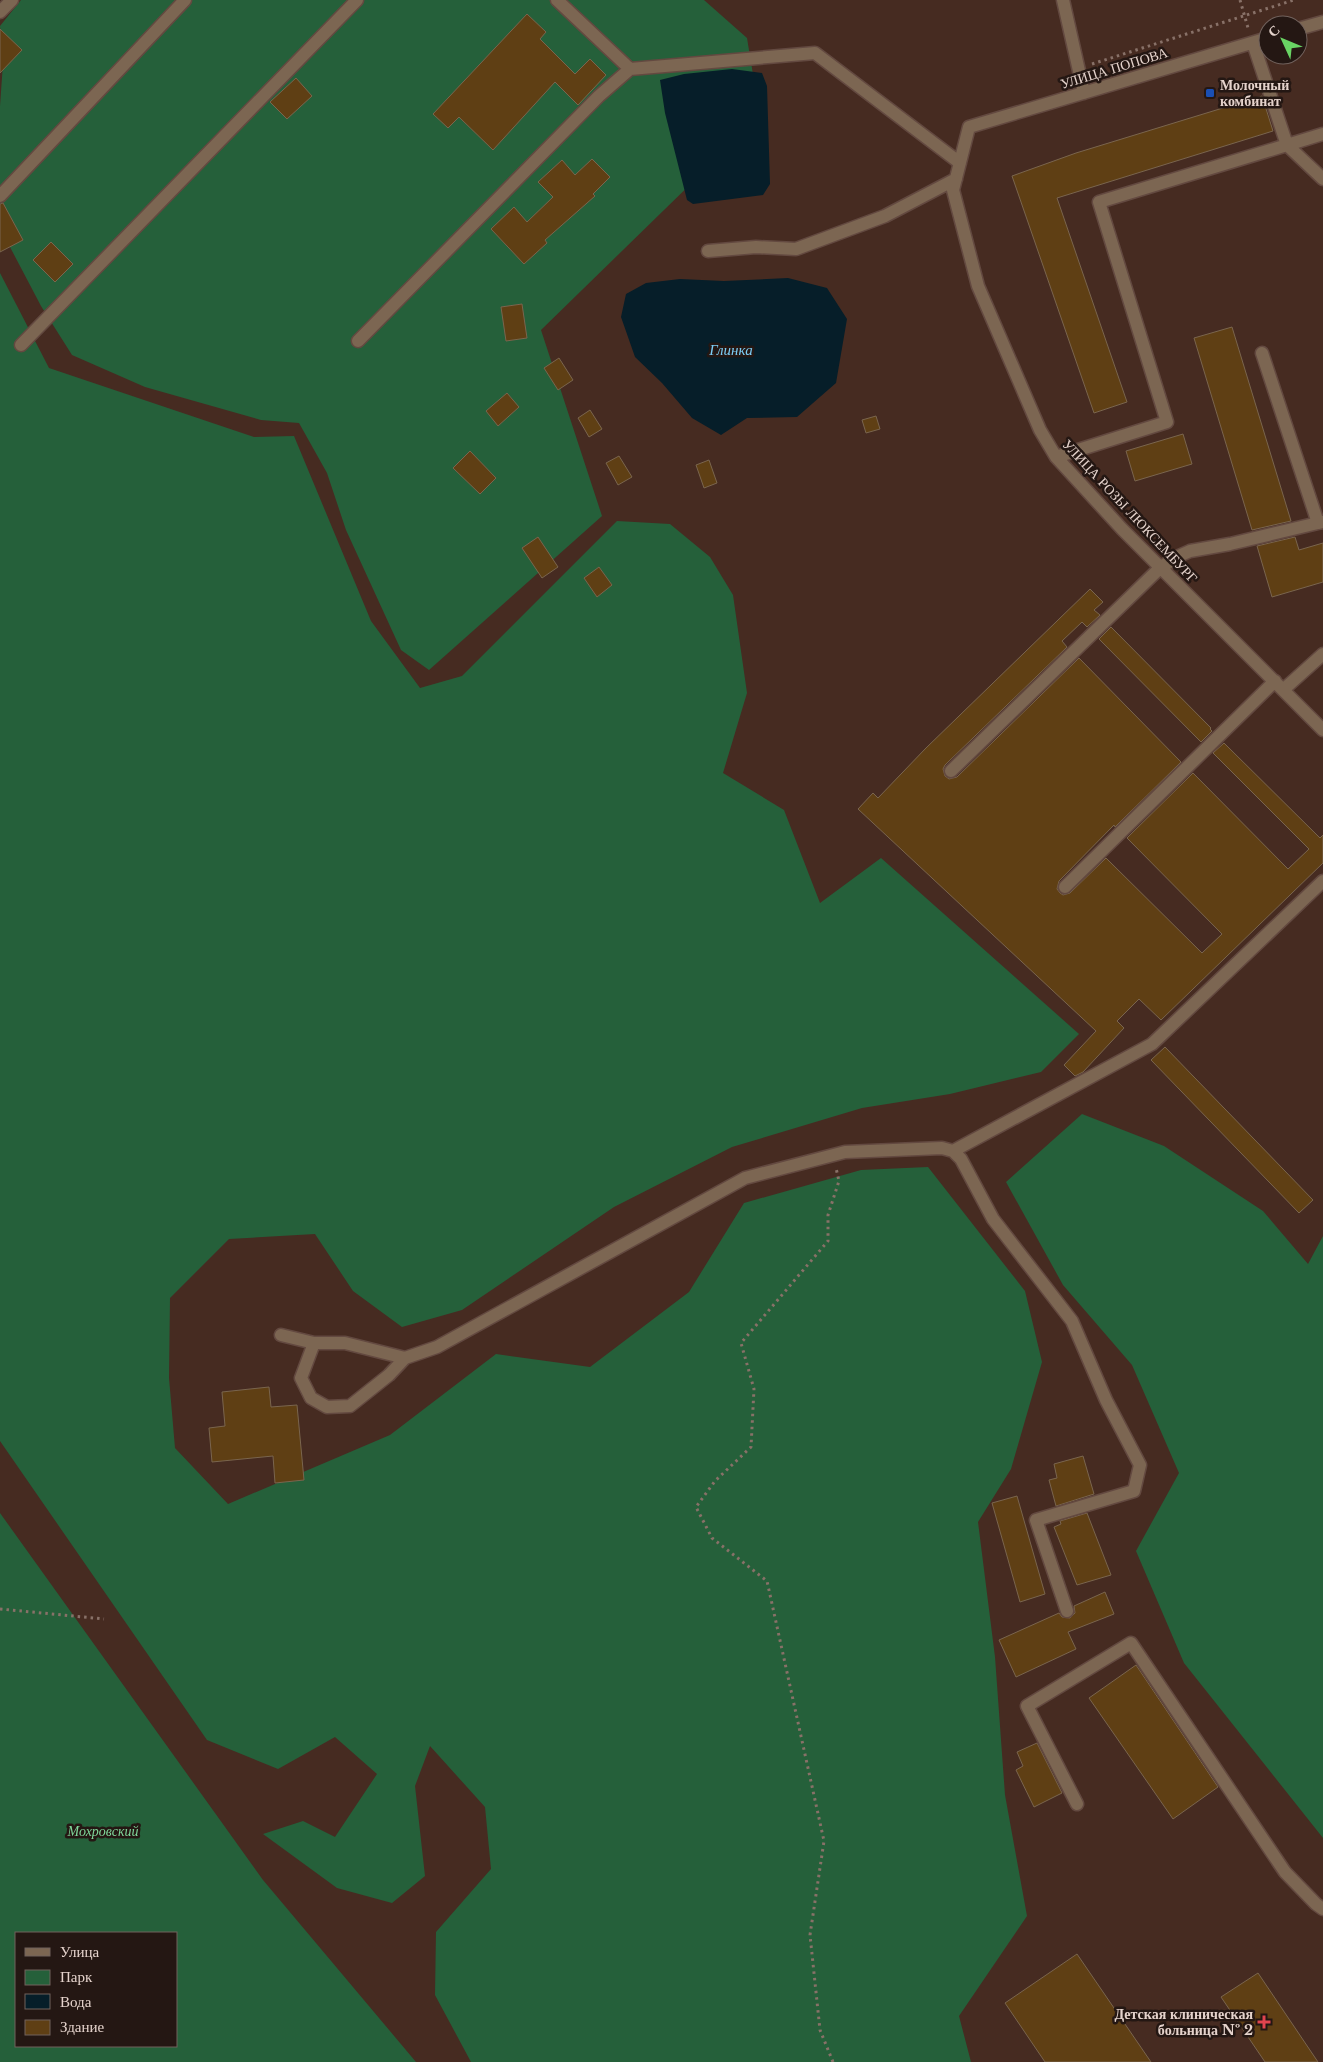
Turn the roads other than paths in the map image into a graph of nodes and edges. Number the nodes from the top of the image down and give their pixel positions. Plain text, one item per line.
1 (12, 0) edge
2 (185, 0) edge
3 (356, 0) edge
4 (557, 0) edge
5 (1063, 0) edge
6 (0, 12) edge
7 (1323, 22) edge
8 (1308, 26) edge
9 (1258, 41) edge
10 (1252, 43) junction
11 (630, 69) junction
12 (1084, 93) junction
13 (969, 127) joint
14 (1323, 134) edge
15 (1287, 145) junction
16 (960, 163) junction
17 (956, 179) junction
18 (1323, 179) edge
19 (0, 196) edge
20 (708, 251) dead end
21 (358, 341) dead end
22 (22, 345) dead end
23 (1262, 353) dead end
24 (1056, 457) junction
25 (1320, 522) edge
26 (1161, 567) junction
27 (1323, 654) edge
28 (1279, 686) junction
29 (1323, 730) edge
30 (951, 771) dead end
31 (1323, 882) edge
32 (1065, 887) dead end
33 (953, 1151) junction
34 (281, 1335) dead end
35 (314, 1343) junction
36 (405, 1358) junction
37 (1067, 1611) dead end
38 (1077, 1804) dead end
39 (1323, 1909) edge

1 - 6 street
2 - 19 street
3 - 22 street
4 - 11 street
5 - 12 street
7 - 8 street
9 - 10 street, УЛИЦА ПОПОВА
10 - 12 street, УЛИЦА ПОПОВА
10 - 15 street
11 - 16 street
11 - 21 street
12 - 13 street, УЛИЦА ПОПОВА
13 - 16 street, УЛИЦА РОЗЫ ЛЮКСЕМБУРГ
14 - 15 street
15 - 18 street
15 - 24 street
16 - 17 street, УЛИЦА РОЗЫ ЛЮКСЕМБУРГ
17 - 20 street
17 - 24 street, УЛИЦА РОЗЫ ЛЮКСЕМБУРГ
23 - 25 street
24 - 26 street, УЛИЦА РОЗЫ ЛЮКСЕМБУРГ
25 - 26 street
26 - 28 street, УЛИЦА РОЗЫ ЛЮКСЕМБУРГ
26 - 30 street
27 - 28 street
28 - 29 street, УЛИЦА РОЗЫ ЛЮКСЕМБУРГ
28 - 32 street
31 - 33 street
33 - 36 street
33 - 37 street
34 - 35 street
35 - 36 street
35 - 36 street
38 - 39 street

